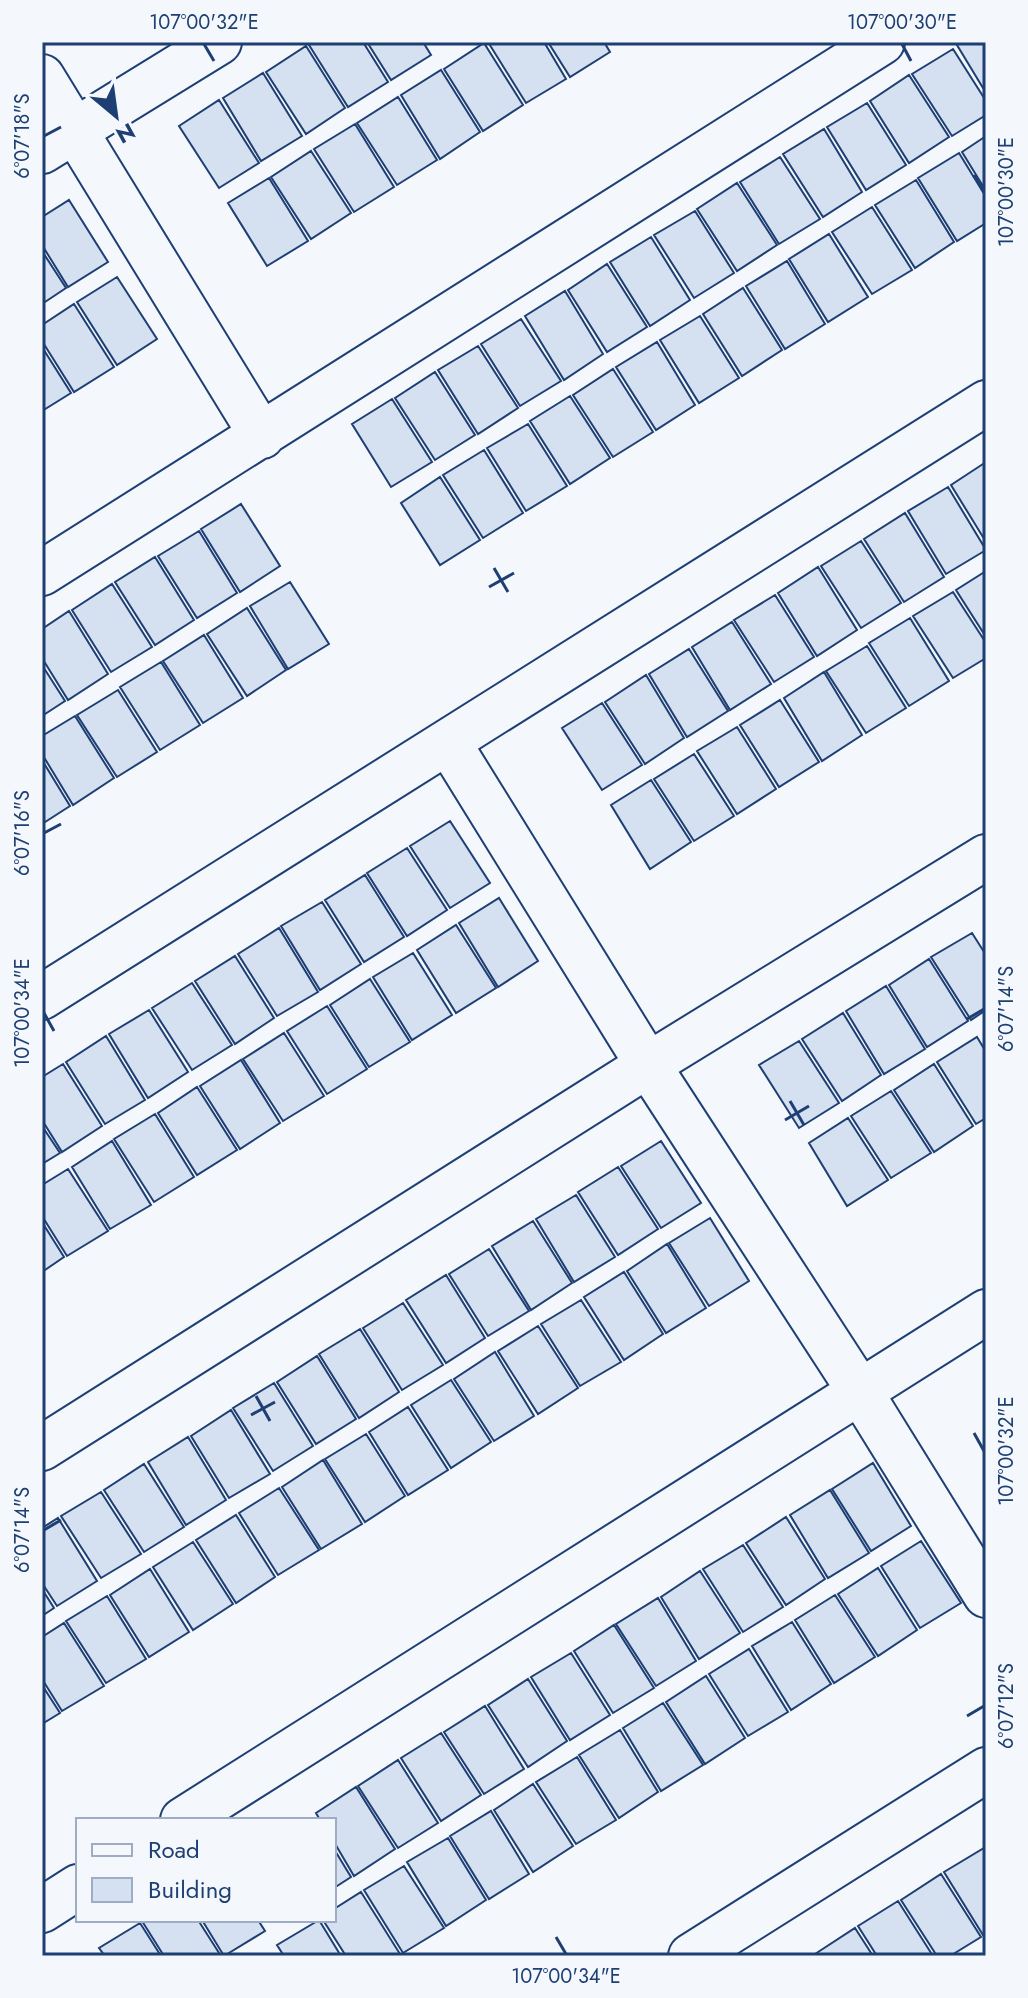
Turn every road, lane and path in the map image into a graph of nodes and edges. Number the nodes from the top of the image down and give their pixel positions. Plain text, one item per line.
1 (219, 42) edge
2 (882, 42) edge
3 (42, 77) edge
4 (59, 140) edge
5 (986, 403) edge
6 (262, 436) junction
7 (42, 573) edge
8 (448, 742) junction
9 (986, 857) edge
10 (42, 997) edge
11 (648, 1065) junction
12 (986, 1312) edge
13 (859, 1390) junction
14 (42, 1448) edge
15 (986, 1595) edge
16 (986, 1770) edge
17 (186, 1818) edge
18 (76, 1888) edge
19 (42, 1910) edge
20 (691, 1956) edge

1 - 4 street
2 - 6 street
3 - 4 street
4 - 6 street
5 - 8 street
6 - 7 street
8 - 10 street
8 - 11 street
9 - 11 street
11 - 13 street
11 - 14 street
12 - 13 street
13 - 15 street
13 - 17 street
16 - 20 street
18 - 19 street

